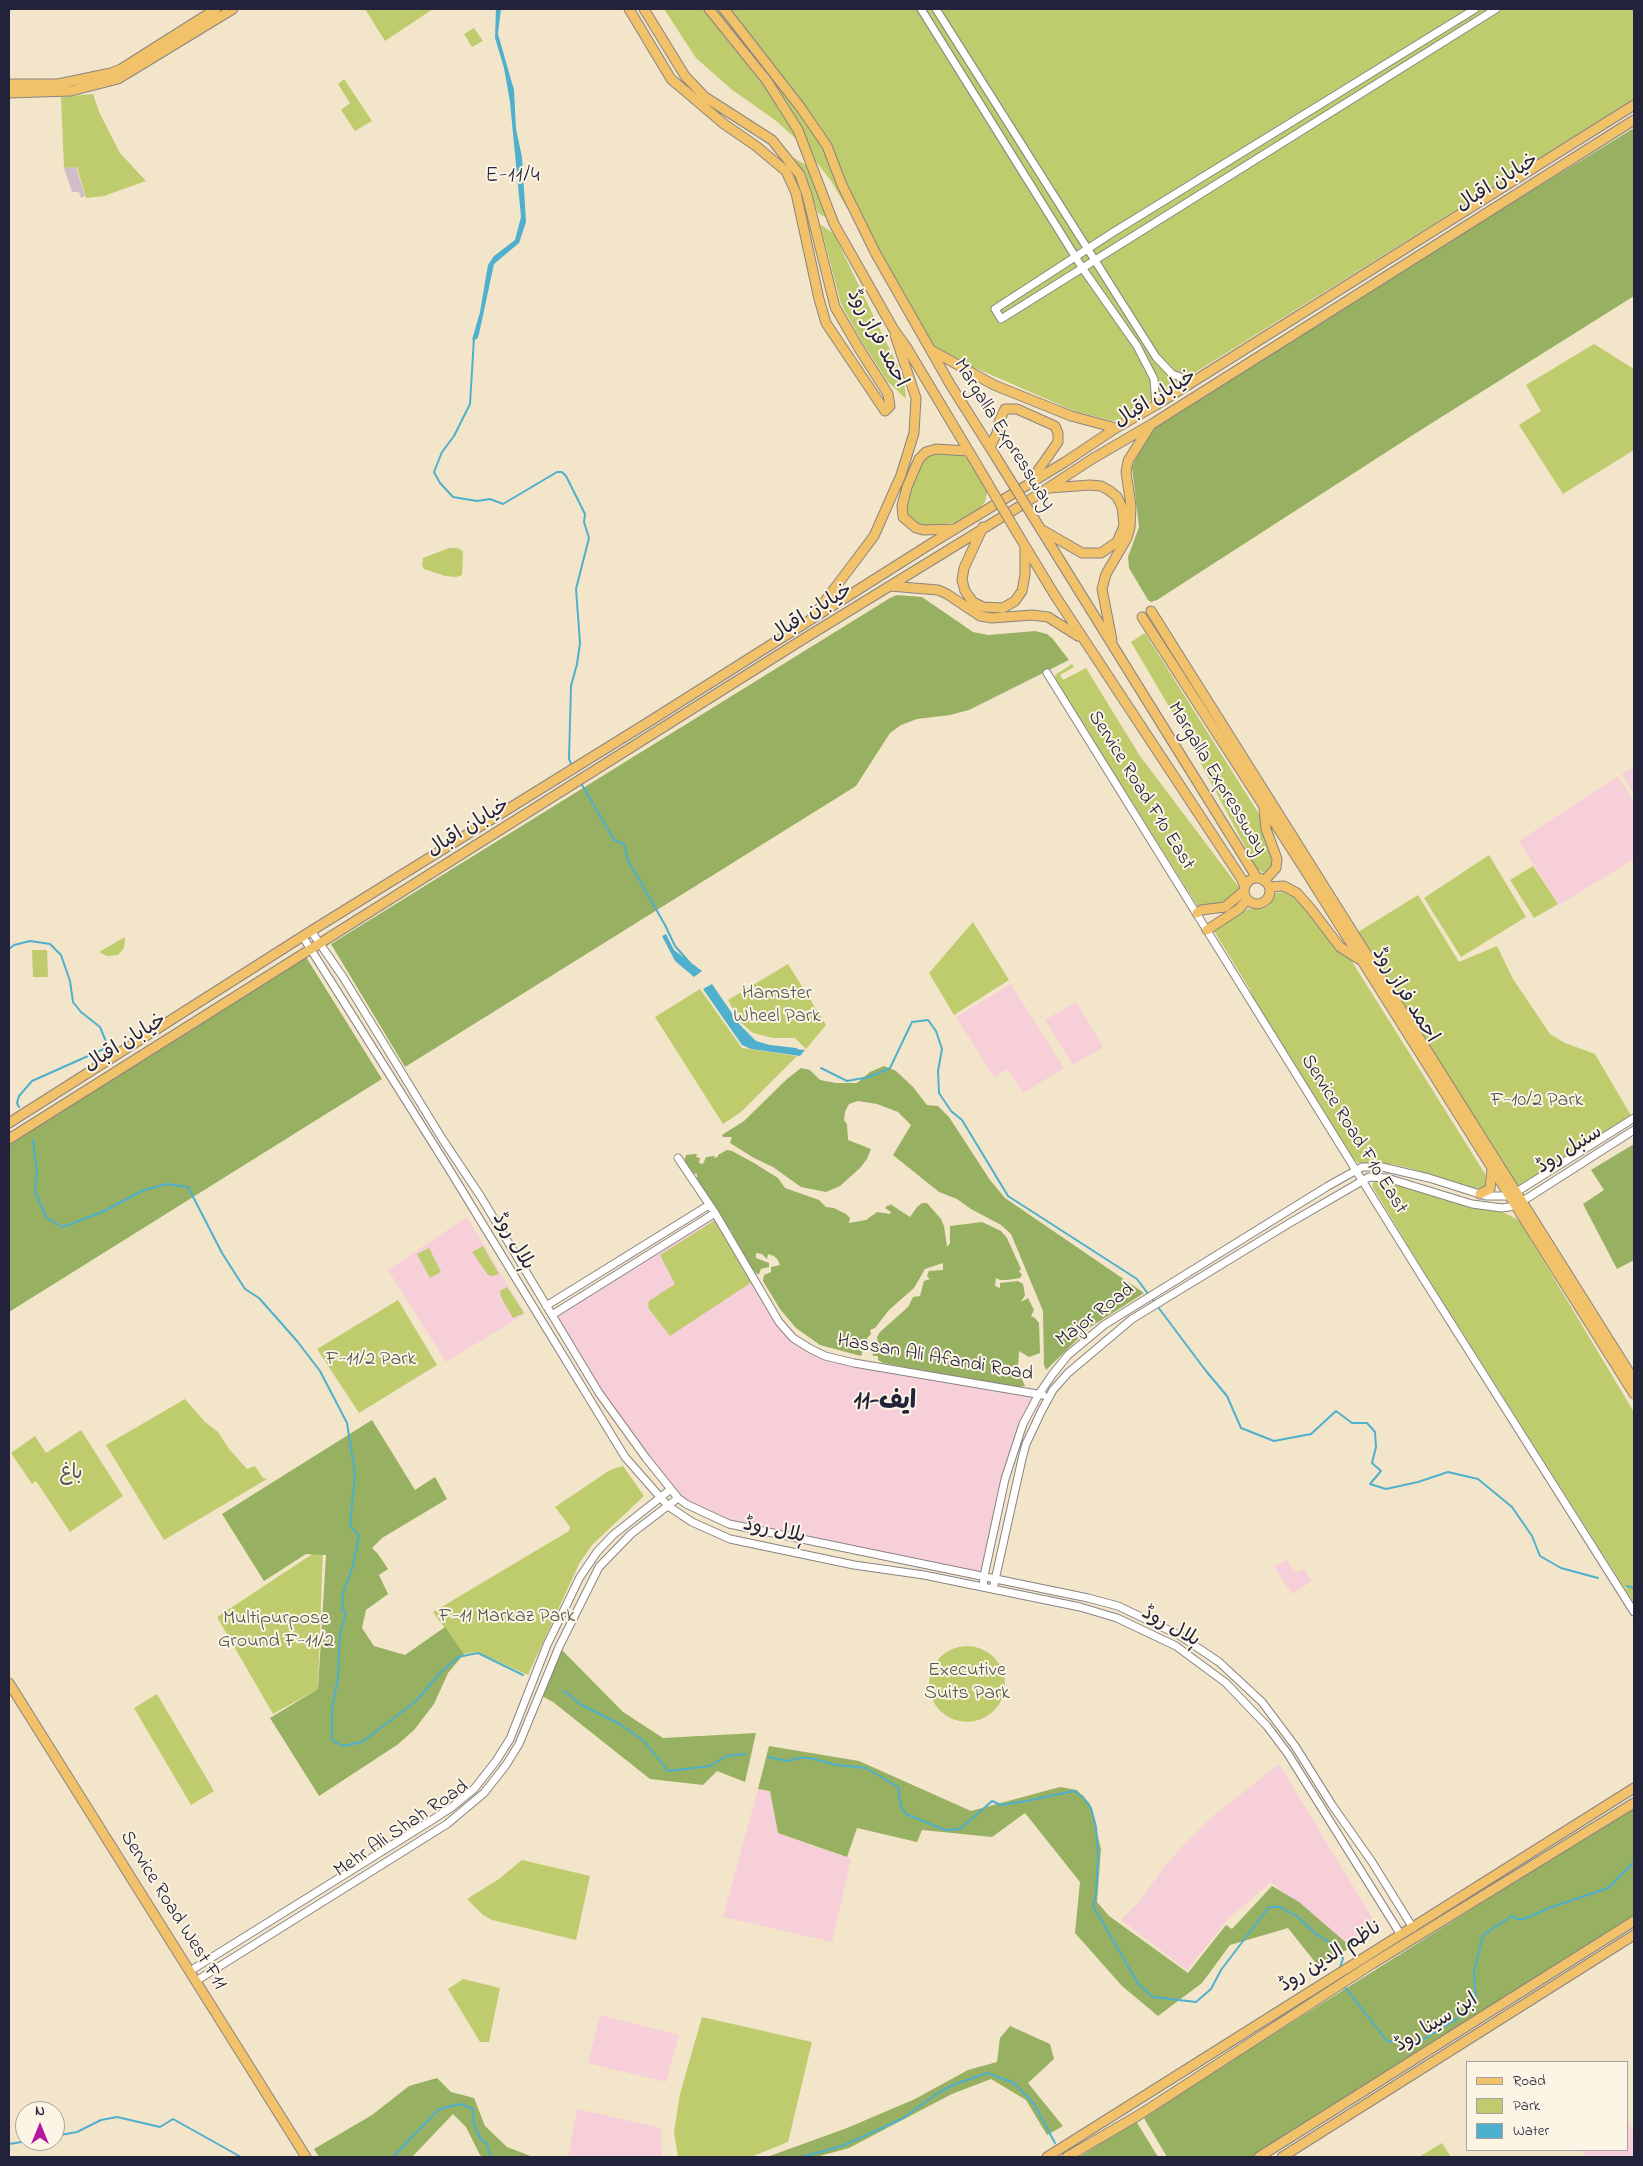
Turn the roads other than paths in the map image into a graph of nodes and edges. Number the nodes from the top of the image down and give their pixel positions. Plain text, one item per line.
1 (216, 9) edge
2 (233, 9) edge
3 (629, 9) edge
4 (644, 9) edge
5 (709, 9) edge
6 (724, 9) edge
7 (921, 9) edge
8 (936, 9) edge
9 (1475, 9) edge
10 (1496, 9) edge
11 (9, 84) edge
12 (9, 93) edge
13 (1634, 105) edge
14 (1634, 120) edge
15 (1088, 248) junction
16 (1076, 257) junction
17 (1096, 260) junction
18 (1082, 269) junction
19 (894, 330) junction
20 (931, 350) junction
21 (1191, 381) junction
22 (1156, 405) junction
23 (1152, 424) junction
24 (1116, 428) junction
25 (990, 447) junction
26 (968, 451) junction
27 (1029, 484) junction
28 (1047, 488) junction
29 (983, 527) junction
30 (957, 528) junction
31 (1041, 530) junction
32 (1025, 545) junction
33 (889, 586) junction
34 (1151, 611) dead end
35 (1142, 617) dead end
36 (813, 618) junction
37 (1084, 640) junction
38 (1113, 645) junction
39 (754, 654) junction
40 (761, 666) junction
41 (1047, 673) dead end
42 (532, 795) junction
43 (540, 805) junction
44 (1263, 805) junction
45 (1309, 868) junction
46 (1264, 882) junction
47 (1244, 889) junction
48 (365, 898) junction
49 (1247, 900) junction
50 (373, 909) junction
51 (1197, 913) junction
52 (1207, 930) junction
53 (307, 934) junction
54 (320, 943) junction
55 (311, 948) junction
56 (1362, 960) junction
57 (200, 1002) junction
58 (207, 1013) junction
59 (113, 1058) junction
60 (120, 1068) junction
61 (1634, 1118) edge
62 (9, 1123) edge
63 (1634, 1130) edge
64 (9, 1139) edge
65 (678, 1158) dead end
66 (1492, 1168) junction
67 (1356, 1170) junction
68 (1362, 1180) junction
69 (1480, 1194) junction
70 (1514, 1194) junction
71 (1519, 1203) junction
72 (709, 1205) junction
73 (715, 1213) junction
74 (546, 1306) junction
75 (1126, 1311) junction
76 (552, 1314) junction
77 (1132, 1319) junction
78 (1634, 1380) edge
79 (1039, 1394) junction
80 (1634, 1394) edge
81 (1049, 1397) junction
82 (671, 1489) junction
83 (678, 1498) junction
84 (661, 1499) junction
85 (668, 1506) junction
86 (984, 1576) junction
87 (996, 1578) junction
88 (983, 1587) junction
89 (993, 1589) junction
90 (1634, 1612) edge
91 (9, 1683) edge
92 (1634, 1788) edge
93 (1634, 1803) edge
94 (1481, 1885) junction
95 (1487, 1894) junction
96 (1634, 1921) edge
97 (1413, 1928) junction
98 (1401, 1935) junction
99 (1634, 1935) edge
100 (1369, 1961) junction
101 (190, 1971) junction
102 (196, 1981) junction
103 (1443, 2041) junction
104 (1450, 2052) junction
105 (1155, 2090) junction
106 (1161, 2100) junction
107 (1050, 2156) edge
108 (306, 2157) edge
109 (1067, 2157) edge
110 (1259, 2157) edge
111 (1282, 2157) edge

1 - 11 main road
2 - 12 main road
3 - 4 main road, احمد فراز روڈ
5 - 19 main road, Margalla Expressway
6 - 20 main road, Margalla Expressway
7 - 16 street
8 - 15 street
9 - 15 street
10 - 17 street
13 - 21 main road, خیابان اقبال
14 - 23 main road, خیابان اقبال
15 - 16 street
15 - 17 street
16 - 18 street
16 - 18 street
17 - 18 street
17 - 21 street
18 - 22 street
19 - 26 main road, Margalla Expressway
19 - 36 main road
20 - 24 main road
20 - 25 main road, Margalla Expressway
21 - 22 main road, خیابان اقبال
22 - 24 main road, خیابان اقبال
23 - 28 main road, خیابان اقبال
23 - 38 main road
24 - 27 main road, خیابان اقبال
25 - 27 main road
25 - 31 main road, Margalla Expressway, bridge
26 - 30 main road
26 - 32 main road, Margalla Expressway, bridge
27 - 30 main road, خیابان اقبال
28 - 29 main road, خیابان اقبال
28 - 31 main road
29 - 32 main road
29 - 33 main road, خیابان اقبال
30 - 36 main road, خیابان اقبال
31 - 38 main road, Margalla Expressway
32 - 37 main road, Margalla Expressway
33 - 37 main road
33 - 40 main road, خیابان اقبال
34 - 45 main road, احمد فراز روڈ
35 - 44 main road, احمد فراز روڈ
36 - 39 main road, خیابان اقبال
37 - 47 main road, Margalla Expressway
38 - 46 main road, Margalla Expressway
39 - 40 main road
39 - 42 main road, خیابان اقبال
40 - 43 main road, خیابان اقبال
41 - 51 street, Service Road F10 East
42 - 43 main road
42 - 48 main road, خیابان اقبال
43 - 50 main road, خیابان اقبال
44 - 45 main road, احمد فراز روڈ
44 - 46 main road
45 - 56 main road, احمد فراز روڈ
45 - 70 main road, احمد فراز روڈ
46 - 47 main road
46 - 49 main road
46 - 56 main road
47 - 49 main road
47 - 51 main road
48 - 50 main road
48 - 53 main road, خیابان اقبال
49 - 52 main road
50 - 54 main road, خیابان اقبال
51 - 52 street, Service Road F10 East
52 - 67 street, Service Road F10 East
53 - 54 street, ہلال روڈ
53 - 55 street, ہلال روڈ
53 - 57 main road, خیابان اقبال
54 - 55 main road, خیابان اقبال
54 - 74 street, ہلال روڈ
55 - 58 main road, خیابان اقبال
55 - 84 street, ہلال روڈ
56 - 66 main road, احمد فراز روڈ
57 - 58 main road
57 - 59 main road, خیابان اقبال
58 - 60 main road, خیابان اقبال
59 - 60 main road
59 - 62 main road, خیابان اقبال
60 - 64 main road, خیابان اقبال
61 - 70 street, سنبل روڈ
63 - 71 street, سنبل روڈ
65 - 72 street, Hassan Ali Afandi Road
66 - 69 main road
66 - 70 main road, احمد فراز روڈ
67 - 68 street, Service Road F10 East
67 - 69 street
67 - 75 street, Major Road
68 - 71 street
68 - 77 street, Major Road
68 - 90 street, Service Road F10 East
69 - 70 street
70 - 71 main road, احمد فراز روڈ
71 - 78 main road, احمد فراز روڈ
71 - 80 main road, احمد فراز روڈ
72 - 73 street, Hassan Ali Afandi Road
72 - 74 street
73 - 76 street
73 - 79 street, Hassan Ali Afandi Road
74 - 76 street, ہلال روڈ
75 - 77 street
75 - 79 street, Major Road
76 - 82 street, ہلال روڈ
77 - 81 street, Major Road
79 - 81 street, Hassan Ali Afandi Road
79 - 86 street, Major Road
81 - 87 street, Major Road
82 - 83 street, ہلال روڈ
82 - 84 street, Mehr Ali Shah Road
83 - 85 street, Mehr Ali Shah Road
83 - 86 street, ہلال روڈ
84 - 85 street, ہلال روڈ
84 - 101 street, Mehr Ali Shah Road
85 - 88 street, ہلال روڈ
85 - 102 street, Mehr Ali Shah Road
86 - 87 street, ہلال روڈ
86 - 88 street, Major Road
87 - 89 street, Major Road
87 - 97 street, ہلال روڈ
88 - 89 street, ہلال روڈ
89 - 98 street, ہلال روڈ
91 - 101 main road, Service Road West F11
92 - 94 main road, ناظم الدین روڈ
93 - 95 main road, ناظم الدین روڈ
94 - 95 main road
94 - 97 main road, ناظم الدین روڈ
95 - 100 main road, ناظم الدین روڈ
96 - 103 main road, ابن سینا روڈ
97 - 98 main road, ناظم الدین روڈ
98 - 100 main road, ناظم الدین روڈ
99 - 104 main road, ابن سینا روڈ
100 - 105 main road, ناظم الدین روڈ
100 - 106 main road, ناظم الدین روڈ
101 - 102 main road, Service Road West F11
102 - 108 main road, Service Road West F11
103 - 104 main road
103 - 110 main road, ابن سینا روڈ
104 - 111 main road, ابن سینا روڈ
105 - 106 main road
105 - 107 main road, ناظم الدین روڈ
106 - 109 main road, ناظم الدین روڈ

